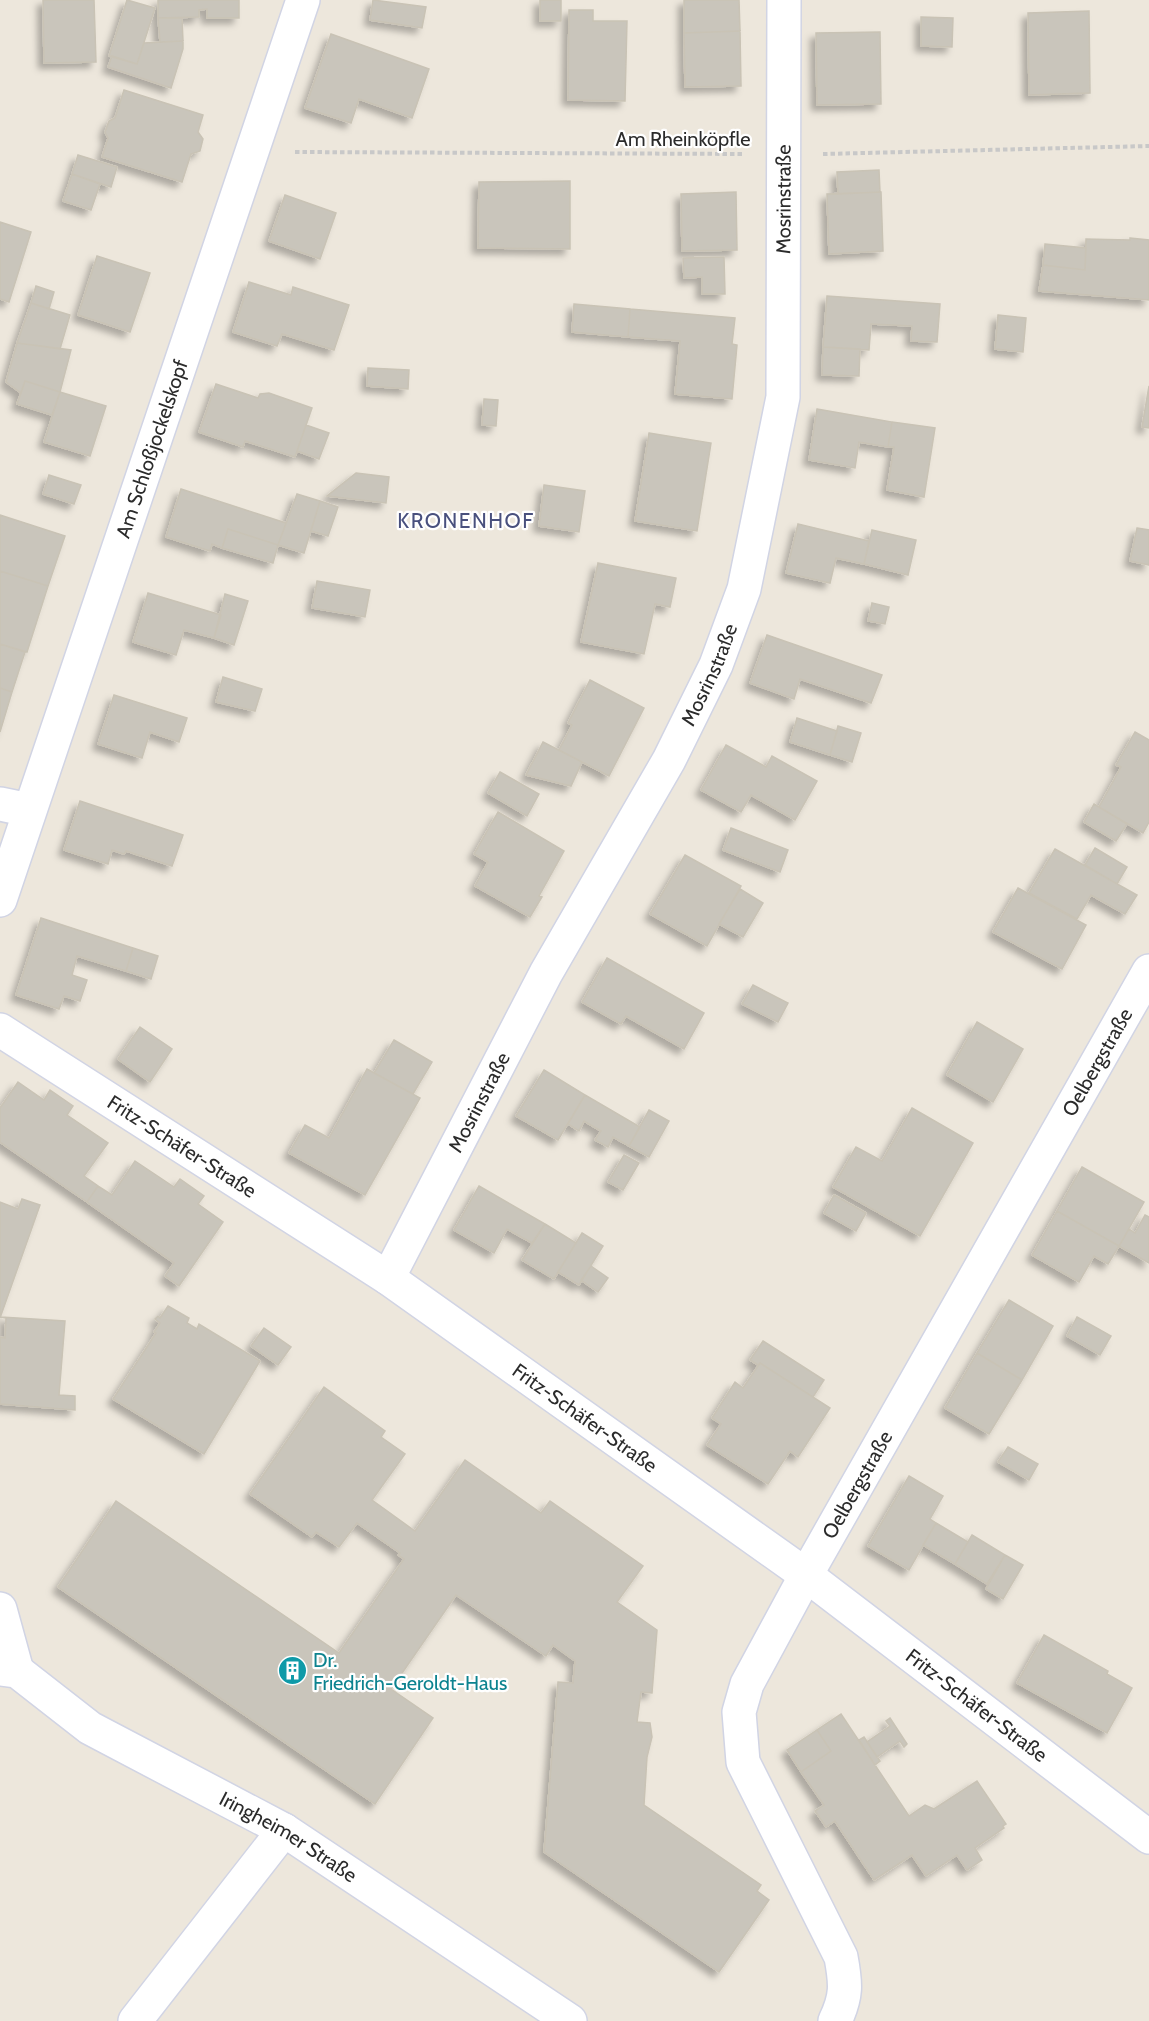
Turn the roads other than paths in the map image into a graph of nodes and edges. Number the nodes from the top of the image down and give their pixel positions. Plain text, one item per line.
1 (303, 0) edge
2 (784, 0) edge
3 (14, 807) edge
4 (0, 900) edge
5 (1149, 971) edge
6 (0, 1030) edge
7 (388, 1278) junction
8 (806, 1575) junction
9 (0, 1609) edge
10 (8, 1670) edge
11 (284, 1830) junction
12 (1149, 1837) edge
13 (135, 2021) edge
14 (570, 2021) edge
15 (835, 2021) edge

1 - 3 street, Am Schloßjockelskopf
2 - 7 street, Mosrinstraße
3 - 4 street, Am Schloßjockelskopf
5 - 8 street, Oelbergstraße
6 - 7 street, Fritz-Schäfer-Straße
7 - 8 street, Fritz-Schäfer-Straße
8 - 12 street, Fritz-Schäfer-Straße
8 - 15 street, Oelbergstraße
9 - 10 street
10 - 11 street, Iringheimer Straße
11 - 13 street
11 - 14 street, Iringheimer Straße

